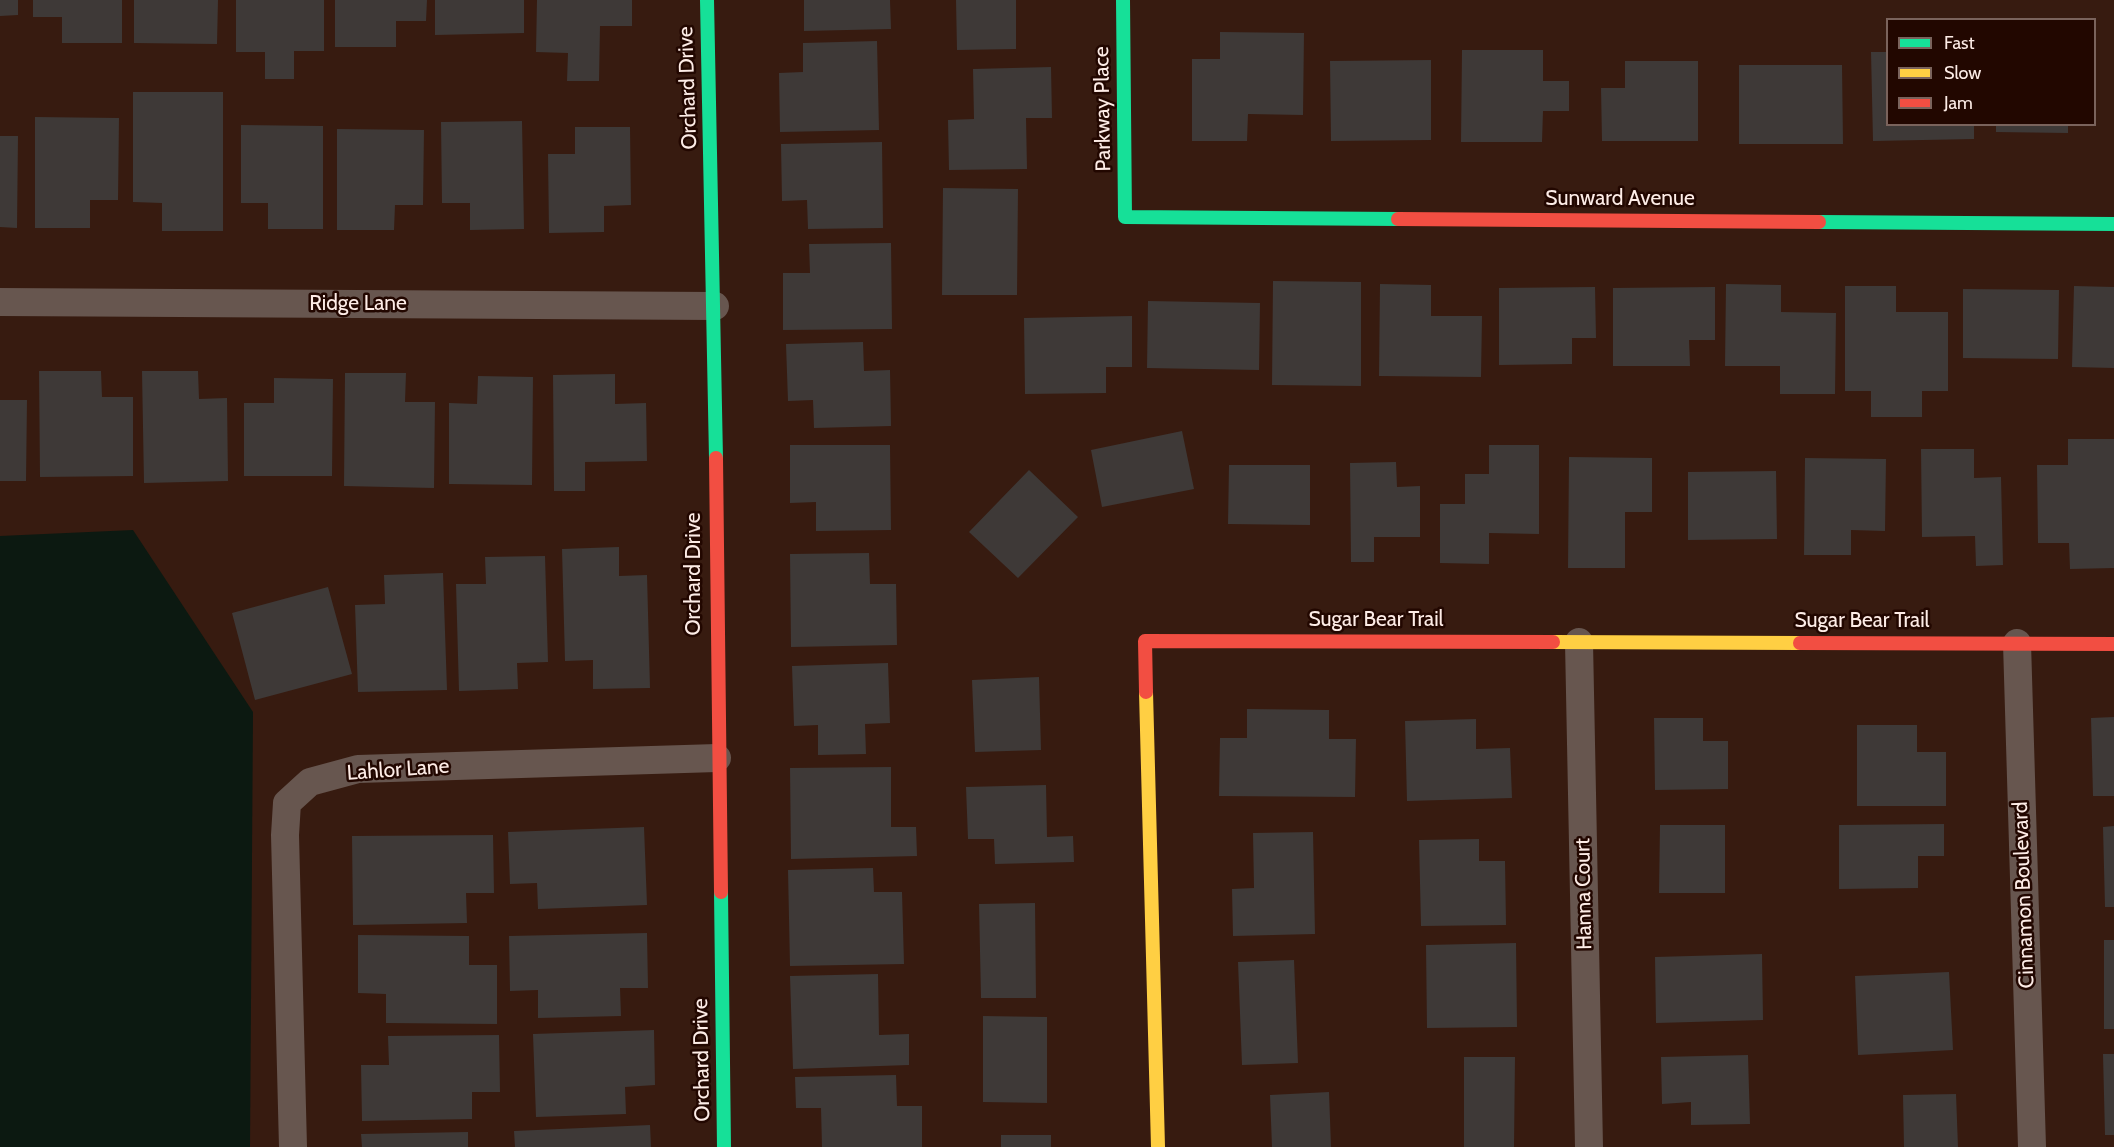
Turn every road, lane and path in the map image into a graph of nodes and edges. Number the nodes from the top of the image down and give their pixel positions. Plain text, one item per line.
1 (706, 0) edge
2 (1123, 0) edge
3 (1125, 217) joint
4 (2114, 224) edge
5 (0, 302) edge
6 (715, 306) junction
7 (1579, 642) junction
8 (2016, 643) junction
9 (2114, 644) edge
10 (717, 758) junction
11 (293, 1147) edge
12 (724, 1147) edge
13 (1158, 1147) edge
14 (1589, 1147) edge
15 (2032, 1147) edge

1 - 6 street, Orchard Drive
2 - 3 street, Parkway Place
3 - 4 street, Sunward Avenue
5 - 6 street, Ridge Lane
6 - 10 street, Orchard Drive
7 - 8 street, Sugar Bear Trail
7 - 13 street, Sugar Bear Trail
7 - 14 street, Hanna Court
8 - 9 street, Sugar Bear Trail
8 - 15 street, Cinnamon Boulevard
10 - 11 street, Lahlor Lane
10 - 12 street, Orchard Drive

